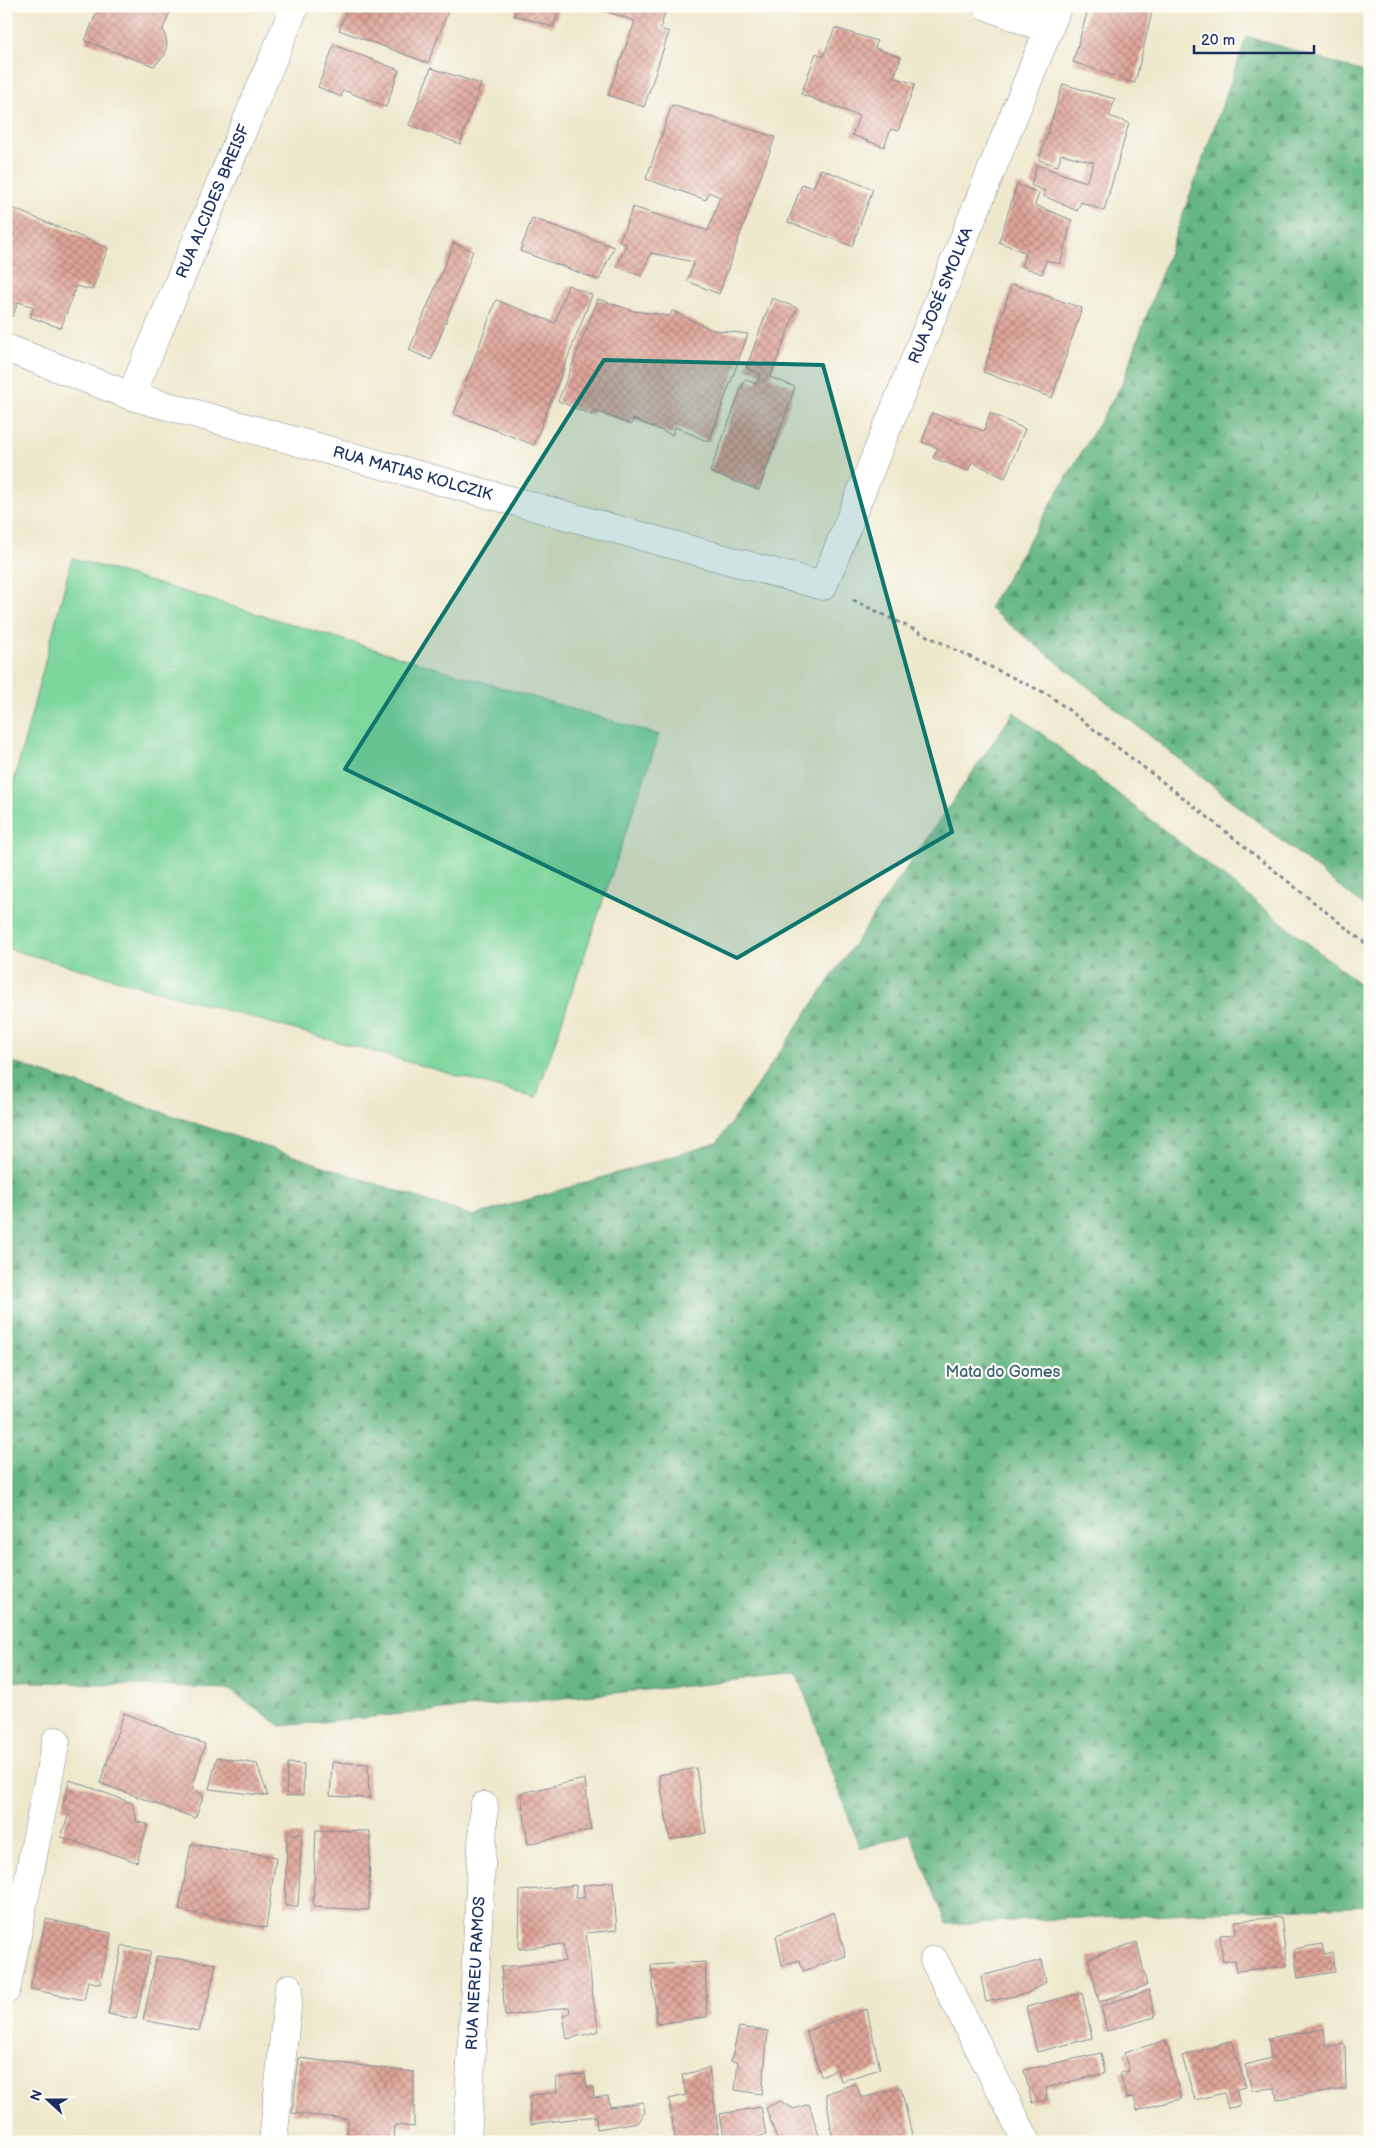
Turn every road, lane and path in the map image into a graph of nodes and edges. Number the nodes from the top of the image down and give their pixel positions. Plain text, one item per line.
1 (295, 6) edge
2 (987, 6) edge
3 (1053, 18) edge
4 (6, 348) edge
5 (131, 396) junction
6 (823, 586) junction
7 (1370, 947) edge
8 (56, 1741) dead end
9 (484, 1806) dead end
10 (934, 1960) dead end
11 (289, 1988) dead end
12 (6, 1990) edge
13 (273, 2142) edge
14 (467, 2142) edge
15 (1027, 2142) edge

1 - 5 street, RUA ALCIDES BREISF
2 - 3 street
3 - 6 street, RUA JOSÉ SMOLKA
4 - 5 street, RUA MATIAS KOLCZIK
5 - 6 street, RUA MATIAS KOLCZIK
6 - 7 path
8 - 12 street
9 - 14 street, RUA NEREU RAMOS
10 - 15 street
11 - 13 street

